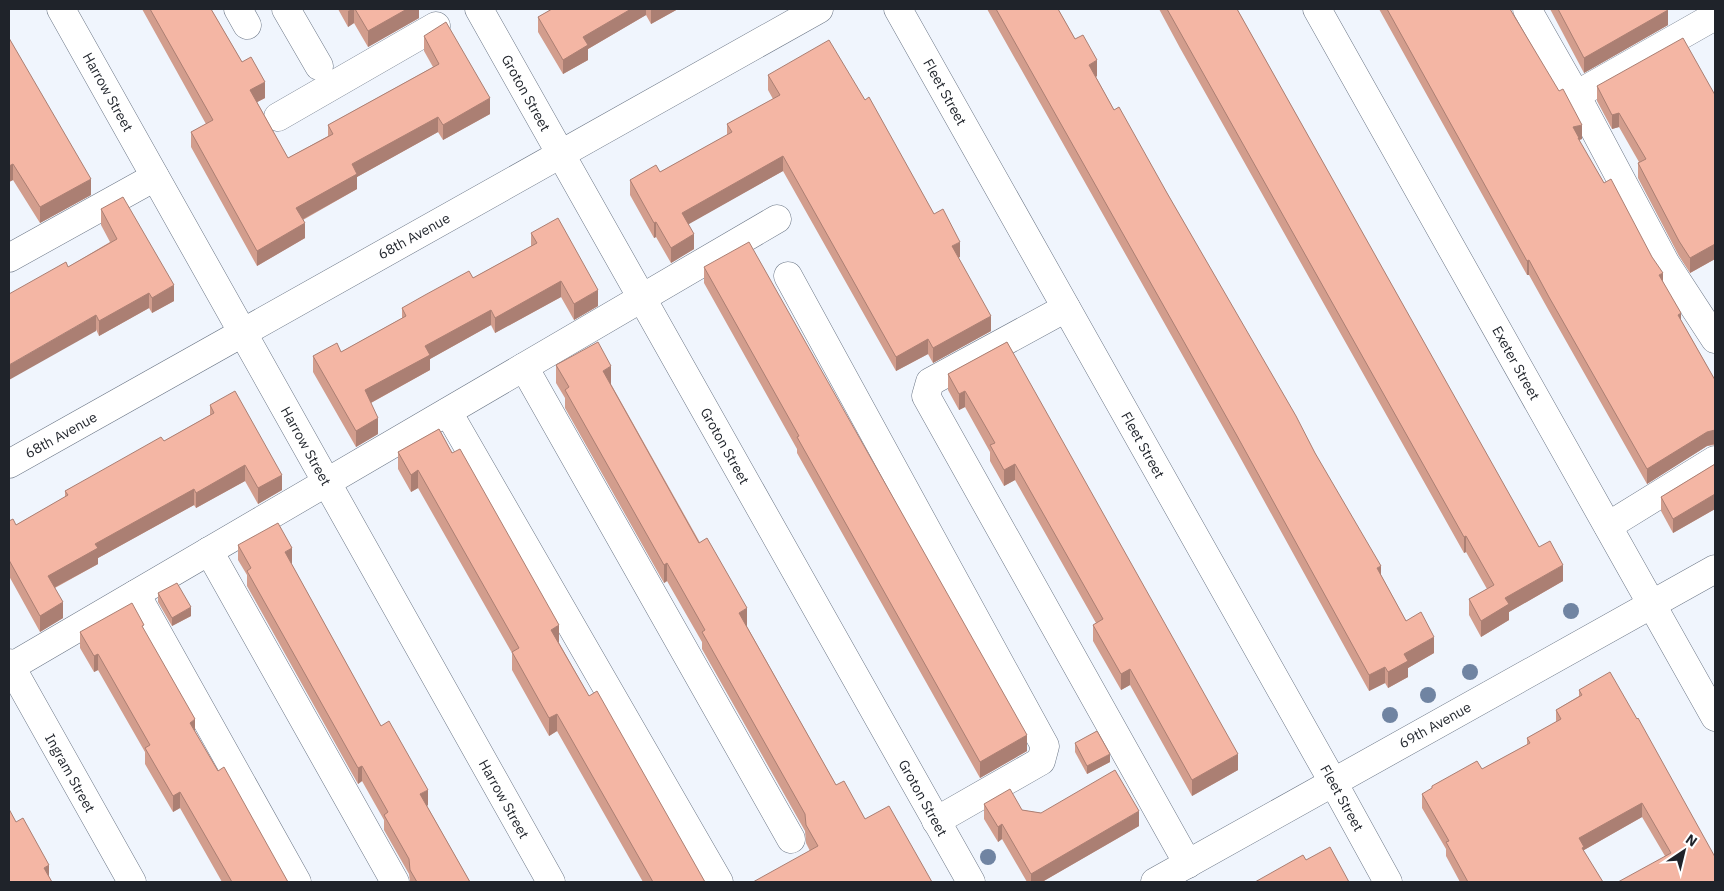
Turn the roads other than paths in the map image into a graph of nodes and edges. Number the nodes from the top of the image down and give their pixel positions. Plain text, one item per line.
1 (61, 9) edge
2 (286, 9) edge
3 (479, 9) edge
4 (819, 9) edge
5 (898, 9) edge
6 (1317, 9) edge
7 (1527, 9) edge
8 (1715, 16) edge
9 (436, 26) edge
10 (319, 66) dead end
11 (1576, 95) junction
12 (278, 117) dead end
13 (560, 153) junction
14 (155, 177) junction
15 (777, 219) dead end
16 (9, 258) edge
17 (788, 276) dead end
18 (642, 298) junction
19 (1066, 308) junction
20 (242, 332) junction
21 (1715, 339) edge
22 (524, 367) junction
23 (448, 412) junction
24 (1715, 460) edge
25 (9, 464) edge
26 (327, 483) junction
27 (1608, 526) junction
28 (209, 551) junction
29 (1715, 569) edge
30 (136, 594) junction
31 (1652, 605) junction
32 (9, 666) edge
33 (1715, 717) edge
34 (1333, 782) junction
35 (936, 822) junction
36 (791, 839) dead end
37 (1188, 864) junction
38 (132, 882) edge
39 (297, 882) edge
40 (395, 882) edge
41 (552, 882) edge
42 (719, 882) edge
43 (971, 882) edge
44 (1155, 882) edge
45 (1388, 882) edge

1 - 14 street, Harrow Street
2 - 10 street
3 - 13 street, Groton Street
4 - 13 street, 68th Avenue
5 - 19 street, Fleet Street
6 - 27 street, Exeter Street
7 - 11 street
8 - 11 street
9 - 12 street
11 - 21 street
13 - 18 street, Groton Street
13 - 20 street, 68th Avenue
14 - 16 street
14 - 20 street, Harrow Street
15 - 18 street
17 - 35 street
18 - 22 street
18 - 35 street, Groton Street
19 - 34 street, Fleet Street
19 - 37 street
20 - 25 street, 68th Avenue
20 - 26 street, Harrow Street
22 - 23 street
22 - 36 street
23 - 26 street
23 - 42 street
24 - 27 street
26 - 28 street
26 - 41 street, Harrow Street
27 - 31 street, Exeter Street
28 - 30 street
28 - 40 street
29 - 31 street, 69th Avenue
30 - 32 street
30 - 39 street
31 - 33 street, Exeter Street
31 - 34 street, 69th Avenue
32 - 38 street, Ingram Street
34 - 37 street, 69th Avenue
34 - 45 street, Fleet Street
35 - 43 street, Groton Street
37 - 44 street, 69th Avenue

